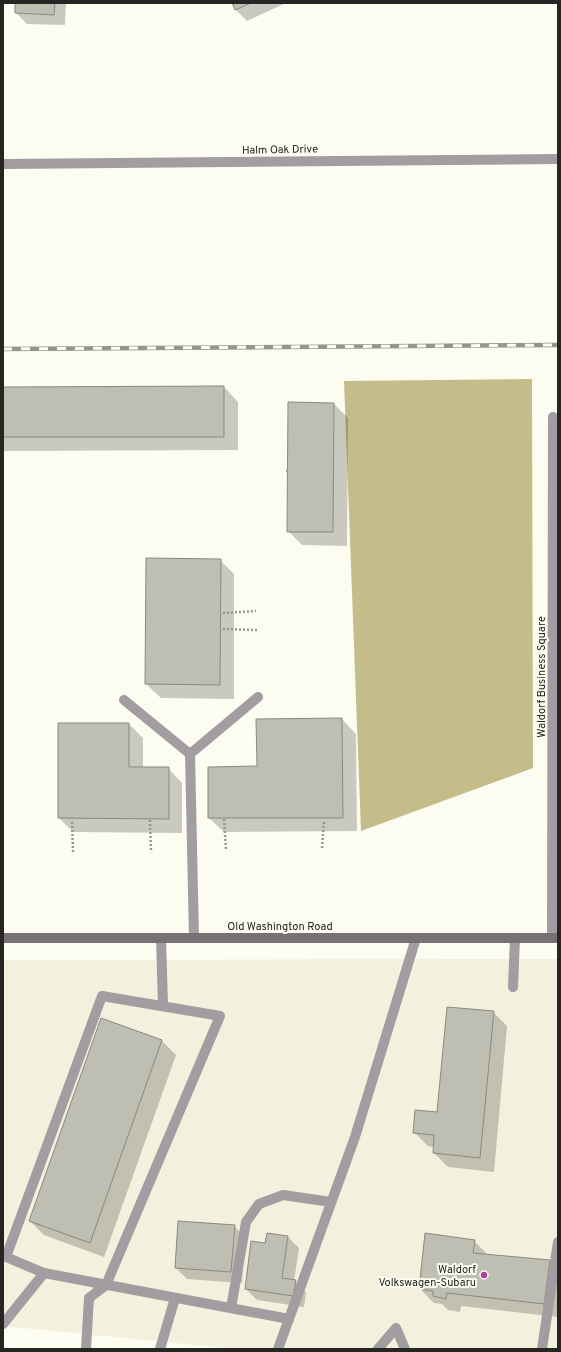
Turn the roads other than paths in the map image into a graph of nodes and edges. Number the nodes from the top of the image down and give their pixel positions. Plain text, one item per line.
1 (558, 159) edge
2 (3, 164) edge
3 (553, 417) dead end
4 (258, 697) dead end
5 (124, 700) dead end
6 (190, 754) junction
7 (3, 938) edge
8 (161, 938) junction
9 (194, 938) junction
10 (416, 938) junction
11 (515, 938) junction
12 (555, 938) edge
13 (513, 987) dead end
14 (163, 1006) junction
15 (331, 1202) junction
16 (558, 1242) edge
17 (44, 1273) junction
18 (106, 1285) junction
19 (175, 1298) junction
20 (231, 1308) junction
21 (289, 1319) junction
22 (3, 1324) edge
23 (86, 1349) edge
24 (160, 1349) edge
25 (278, 1349) edge
26 (378, 1349) edge
27 (404, 1349) edge
28 (542, 1349) edge

1 - 2 street, Halm Oak Drive
3 - 12 street, Waldorf Business Square
4 - 6 street
5 - 6 street
6 - 9 street
7 - 8 main road, Old Washington Road
8 - 9 main road, Old Washington Road
8 - 14 street
9 - 10 main road, Old Washington Road
10 - 11 main road, Old Washington Road
10 - 15 street
11 - 12 main road, Old Washington Road
11 - 13 street
14 - 17 street
14 - 18 street
15 - 20 street
15 - 21 street
16 - 28 street
17 - 18 street
17 - 22 street
18 - 19 street
18 - 23 street
19 - 20 street
19 - 24 street
20 - 21 street
21 - 25 street
26 - 27 street

